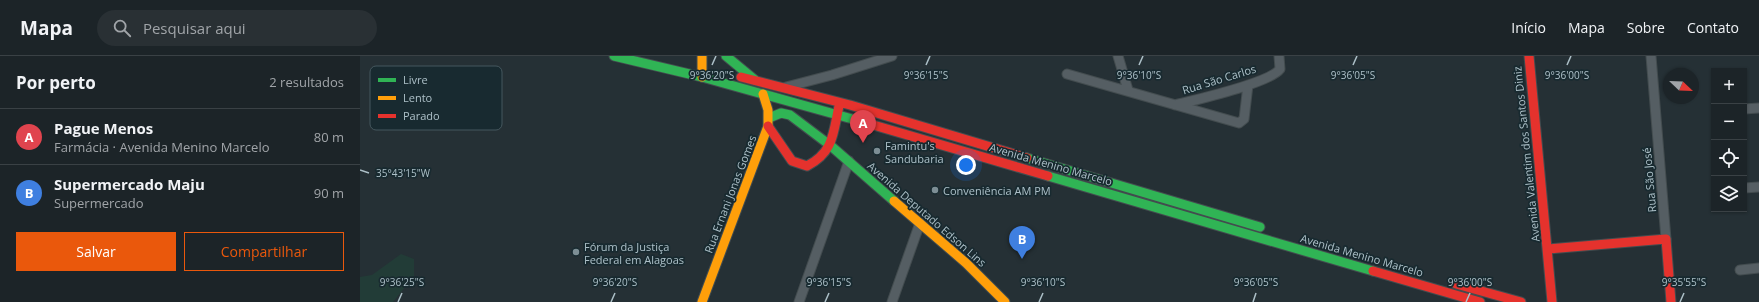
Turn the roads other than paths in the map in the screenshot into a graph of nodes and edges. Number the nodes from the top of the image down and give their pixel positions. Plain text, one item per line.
1 (614, 56) edge
2 (702, 56) edge
3 (726, 56) edge
4 (892, 56) edge
5 (1118, 56) edge
6 (1279, 56) edge
7 (1529, 56) edge
8 (1650, 56) edge
9 (697, 66) junction
10 (715, 70) dead end
11 (729, 74) dead end
12 (1067, 74) dead end
13 (702, 77) junction
14 (756, 81) junction
15 (1248, 85) junction
16 (783, 87) junction
17 (1128, 90) junction
18 (763, 94) junction
19 (840, 103) junction
20 (1174, 106) junction
21 (1759, 108) edge
22 (1747, 109) edge
23 (837, 115) junction
24 (769, 122) junction
25 (831, 146) junction
26 (849, 161) junction
27 (1759, 187) edge
28 (1747, 188) edge
29 (920, 223) junction
30 (1266, 228) dead end
31 (1666, 239) junction
32 (1548, 249) junction
33 (1759, 268) edge
34 (1740, 270) dead end
35 (1446, 281) dead end
36 (994, 298) edge
37 (702, 302) edge
38 (799, 302) edge
39 (892, 302) edge
40 (1005, 302) edge
41 (1480, 302) edge
42 (1521, 302) edge
43 (1552, 302) edge
44 (1671, 302) edge

1 - 13 main road, Avenida Menino Marcelo
2 - 9 main road
3 - 14 main road
4 - 16 street
5 - 17 street
6 - 15 street, Rua São Carlos
7 - 32 main road, Avenida Valentim dos Santos Diniz
8 - 31 street, Rua São José
9 - 10 main road
9 - 13 main road
11 - 14 main road, Avenida Menino Marcelo
12 - 17 street, Rua São Carlos
13 - 18 main road, Avenida Menino Marcelo
14 - 16 main road, Avenida Menino Marcelo
15 - 20 street, Rua São Carlos
15 - 20 street, Rua São Carlos
16 - 19 main road, Avenida Menino Marcelo
17 - 20 street, Rua São Carlos
18 - 23 main road, Avenida Menino Marcelo
18 - 24 main road
19 - 23 main road
19 - 30 main road, Avenida Menino Marcelo
21 - 22 street
23 - 25 main road
23 - 41 main road, Avenida Menino Marcelo
24 - 25 main road, Avenida Deputado Edson Lins
24 - 25 main road
24 - 37 main road, Rua Ernani Jonas Gomes
25 - 26 main road, Avenida Deputado Edson Lins
26 - 29 main road, Avenida Deputado Edson Lins
26 - 38 street
27 - 28 street
29 - 36 main road, Avenida Deputado Edson Lins
29 - 39 street
31 - 32 main road
31 - 44 main road, Rua São José
32 - 43 main road, Avenida Valentim dos Santos Diniz
33 - 34 street
35 - 42 main road
36 - 40 main road, Avenida Deputado Edson Lins

